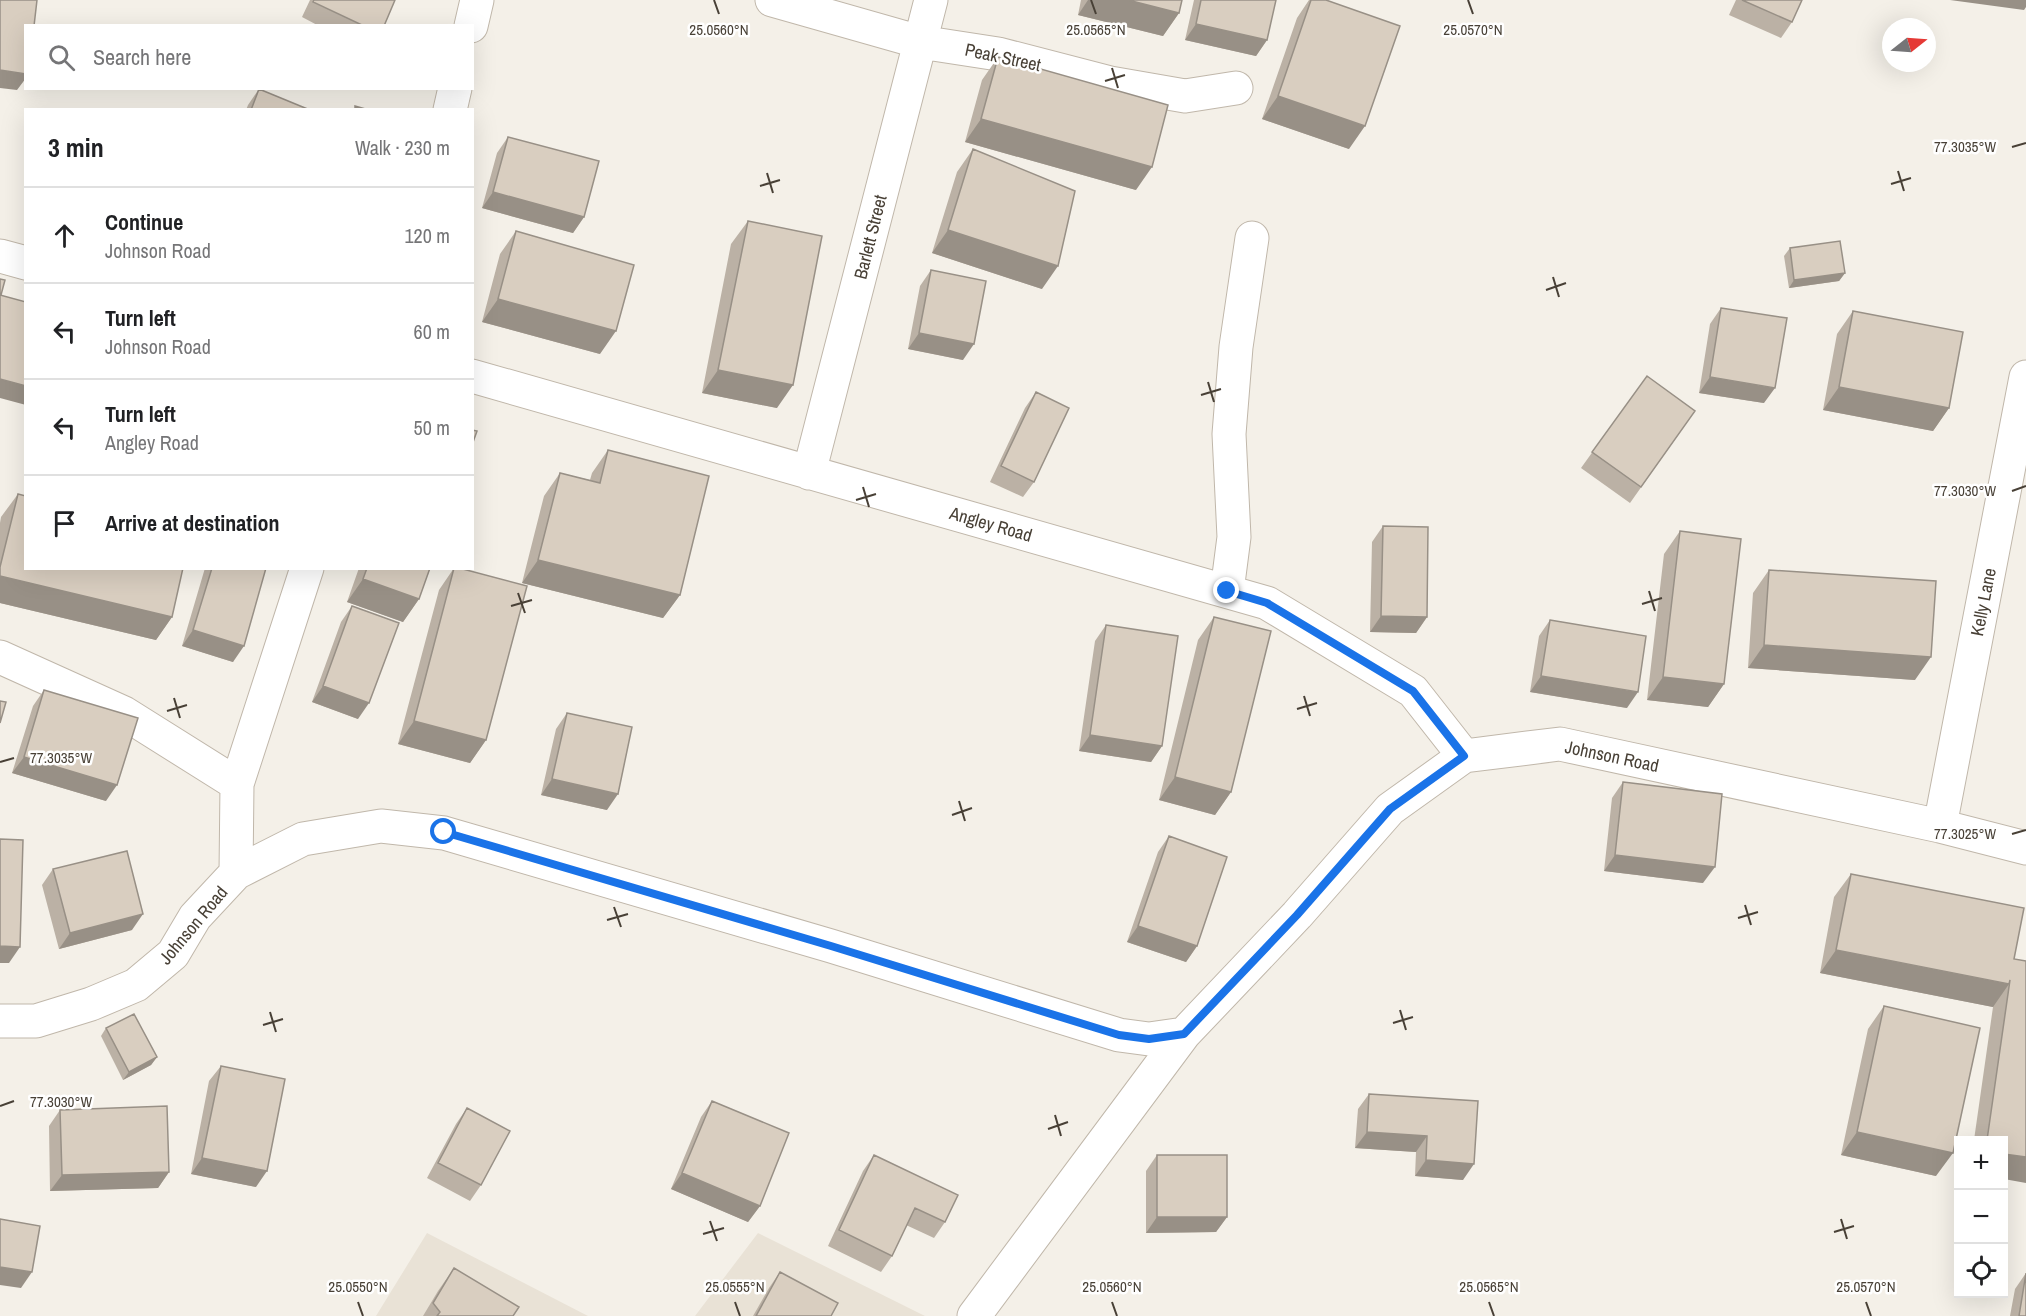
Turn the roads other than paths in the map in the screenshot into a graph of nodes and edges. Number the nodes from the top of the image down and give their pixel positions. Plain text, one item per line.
1 (477, 0) edge
2 (772, 0) edge
3 (931, 0) edge
4 (471, 24) edge
5 (920, 42) junction
6 (1236, 88) dead end
7 (455, 90) edge
8 (450, 108) edge
9 (1252, 238) dead end
10 (0, 256) edge
11 (24, 262) edge
12 (474, 377) edge
13 (2026, 377) edge
14 (809, 473) junction
15 (306, 570) edge
16 (1227, 591) junction
17 (0, 657) edge
18 (1464, 756) junction
19 (237, 784) junction
20 (1940, 826) junction
21 (2026, 848) edge
22 (236, 873) junction
23 (0, 1021) edge
24 (1184, 1034) junction
25 (974, 1316) edge

1 - 4 street
2 - 5 street, Peak Street
3 - 5 street, Barlett Street
5 - 6 street, Peak Street
5 - 14 street, Barlett Street
7 - 8 street
9 - 16 street
10 - 11 street
12 - 14 street, Angley Road
13 - 20 street, Kelly Lane
14 - 16 street, Angley Road
15 - 19 street
16 - 18 street, Angley Road
17 - 19 street
18 - 20 street, Johnson Road
18 - 24 street, Johnson Road
19 - 22 street
20 - 21 street, Johnson Road
22 - 23 street, Johnson Road
22 - 24 street, Johnson Road
24 - 25 street

